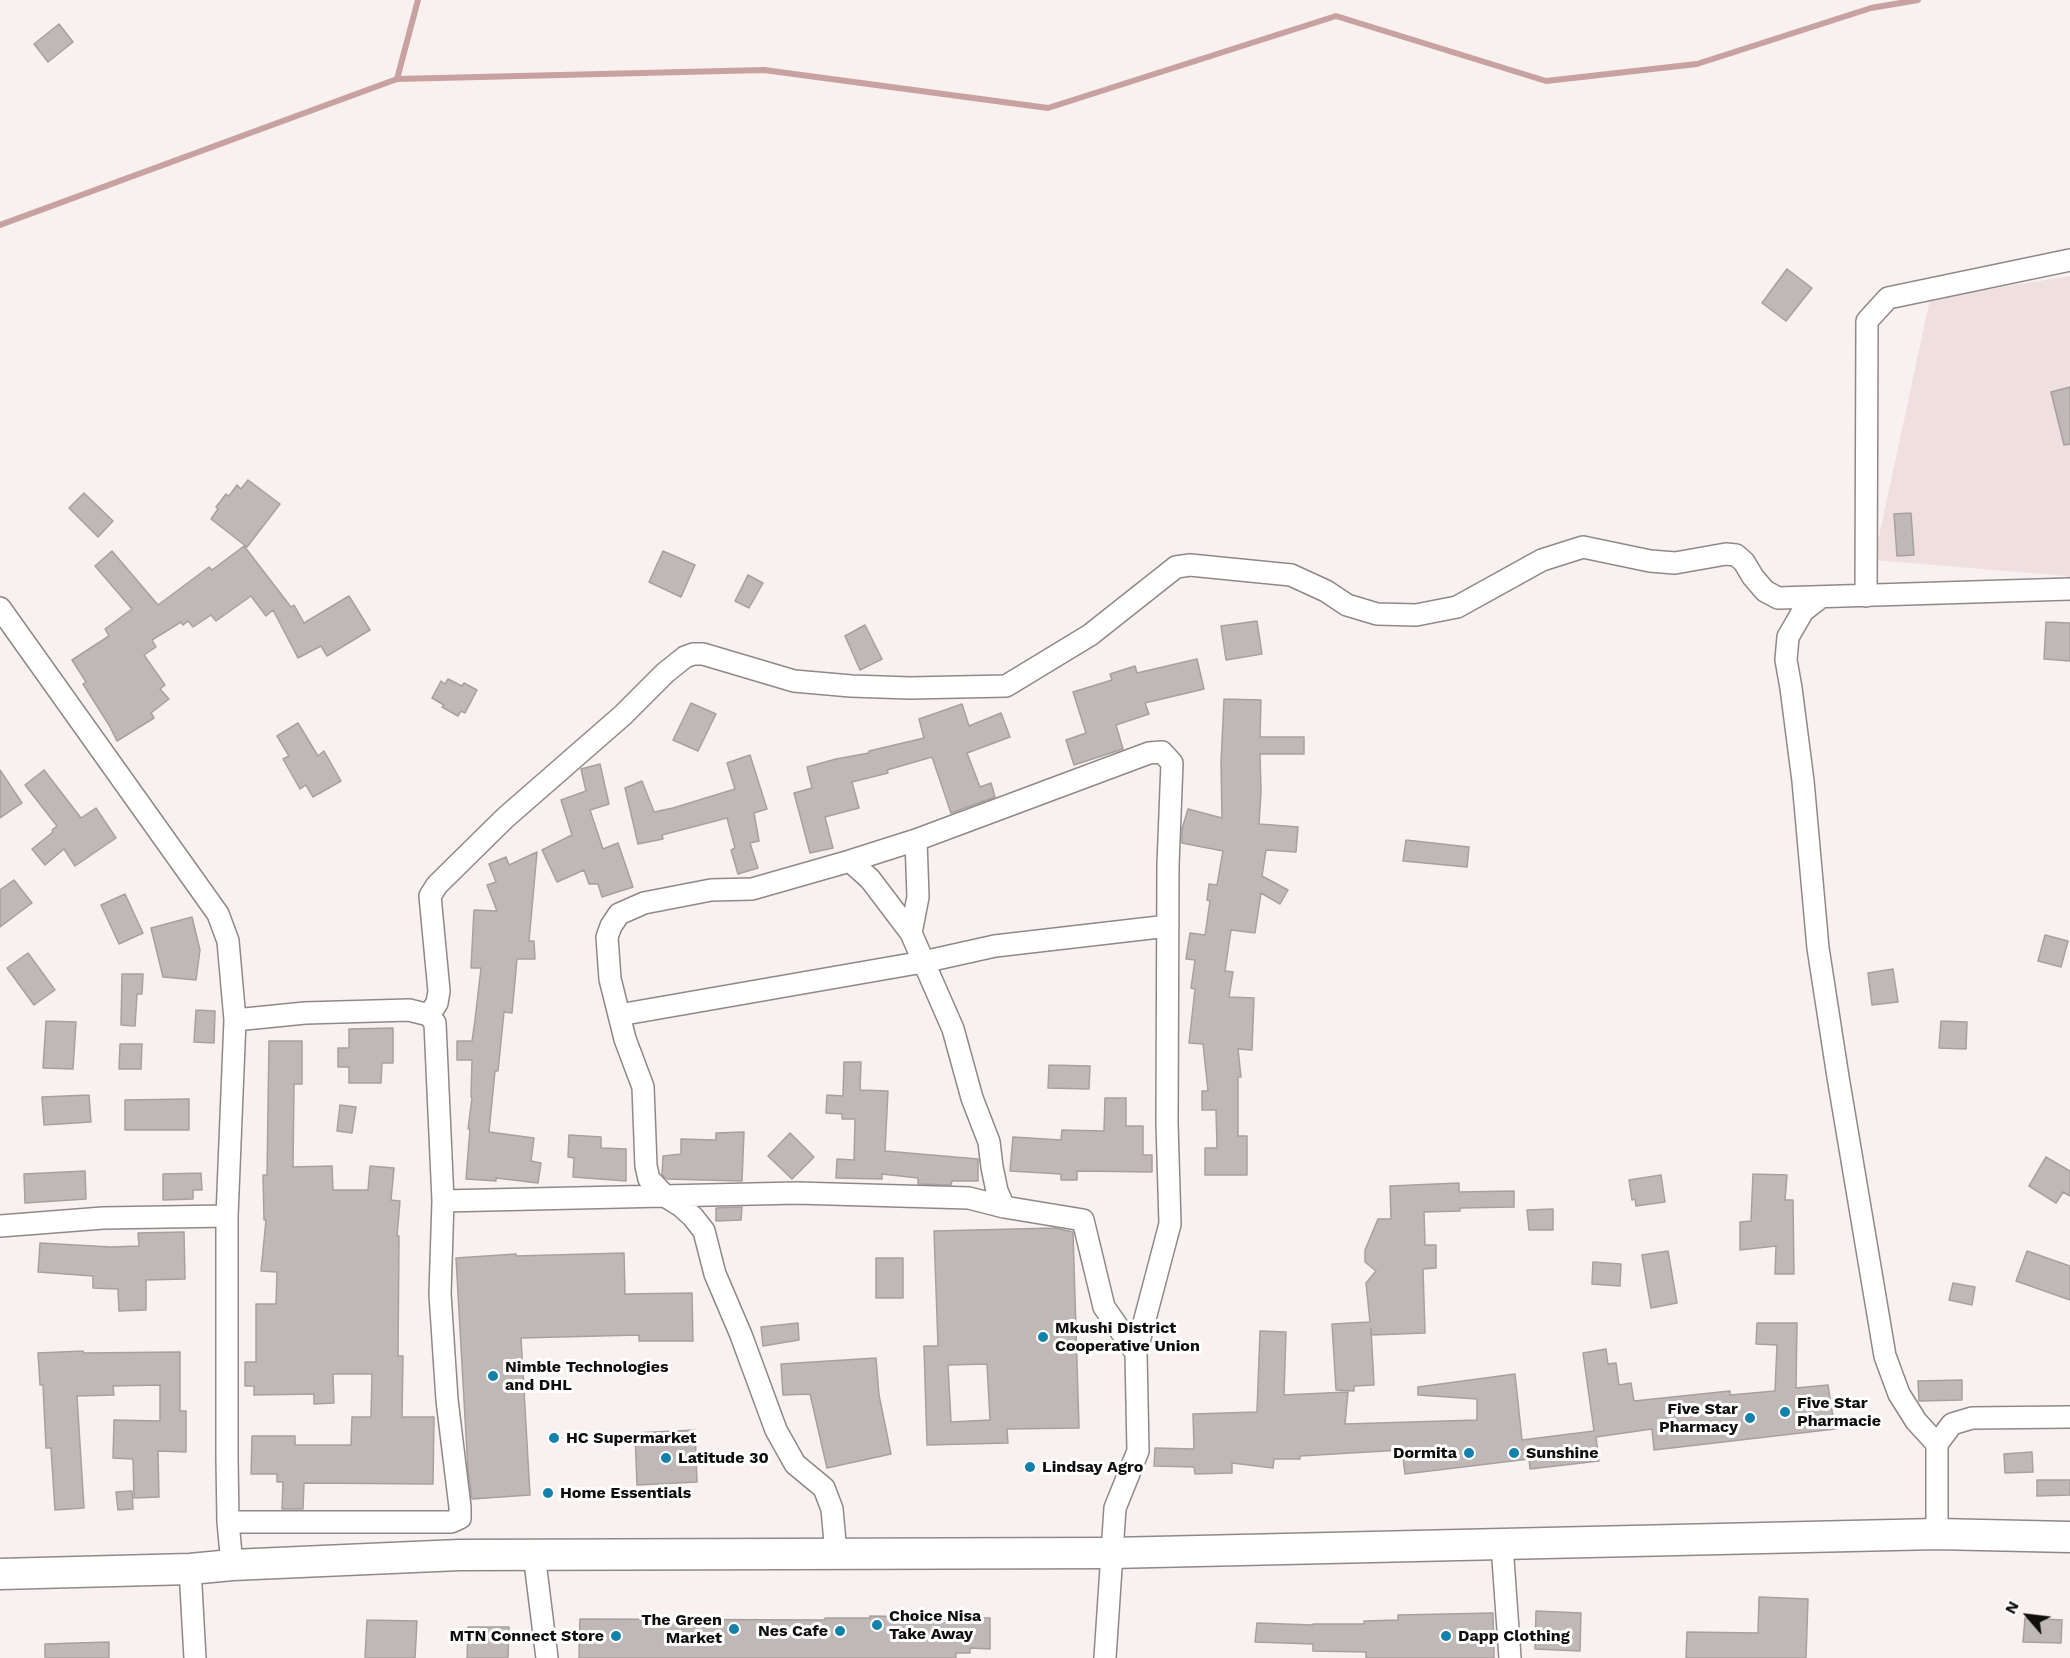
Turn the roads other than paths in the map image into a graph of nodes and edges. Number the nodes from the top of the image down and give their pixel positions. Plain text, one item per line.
1 (2070, 260) edge
2 (2070, 589) edge
3 (1866, 596) junction
4 (1820, 598) junction
5 (0, 608) edge
6 (916, 840) junction
7 (850, 861) junction
8 (1168, 926) junction
9 (911, 933) junction
10 (923, 962) junction
11 (429, 1015) junction
12 (619, 1015) junction
13 (235, 1020) junction
14 (665, 1197) junction
15 (443, 1201) junction
16 (1004, 1207) junction
17 (227, 1216) junction
18 (0, 1226) edge
19 (1136, 1353) junction
20 (2070, 1417) edge
21 (1936, 1444) junction
22 (228, 1522) junction
23 (1937, 1534) junction
24 (2070, 1537) edge
25 (1502, 1545) junction
26 (836, 1552) junction
27 (534, 1554) junction
28 (1110, 1554) junction
29 (232, 1565) junction
30 (190, 1569) junction
31 (0, 1574) edge
32 (195, 1658) edge
33 (547, 1658) edge
34 (1105, 1658) edge
35 (1510, 1658) edge

1 - 3 street
2 - 3 street
3 - 4 street
4 - 11 street
4 - 21 street
5 - 13 street
6 - 7 street
6 - 8 street
6 - 9 street
7 - 9 street
7 - 12 street
8 - 10 street
8 - 19 street
9 - 10 street
10 - 12 street
10 - 16 street
11 - 13 street
11 - 15 street
12 - 14 street
13 - 17 street
14 - 15 street
14 - 16 street
14 - 26 street
15 - 22 street
16 - 19 street
17 - 18 street
17 - 22 street
19 - 28 street
20 - 21 street
21 - 23 street
22 - 29 street
23 - 24 main road
23 - 25 main road
25 - 28 main road
25 - 35 street
26 - 27 main road
26 - 28 main road
27 - 29 main road
27 - 33 street
28 - 34 street
29 - 30 main road
30 - 31 main road
30 - 32 street

